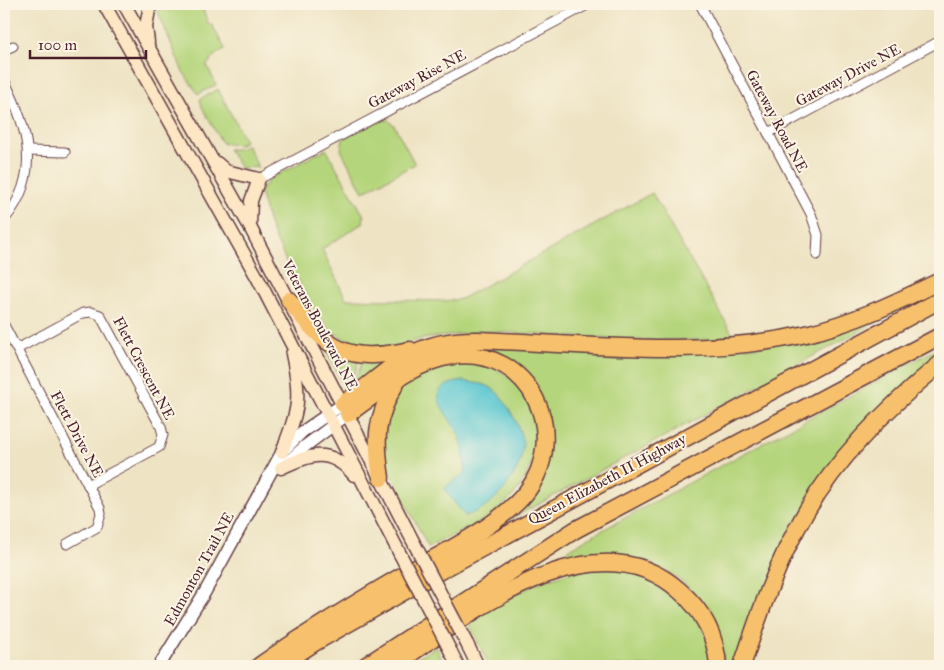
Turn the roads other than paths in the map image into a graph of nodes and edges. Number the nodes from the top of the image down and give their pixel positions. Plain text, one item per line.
1 (104, 4) edge
2 (124, 4) edge
3 (150, 4) edge
4 (588, 4) edge
5 (700, 4) edge
6 (940, 42) edge
7 (13, 46) dead end
8 (149, 47) junction
9 (4, 50) edge
10 (4, 80) edge
11 (768, 133) junction
12 (28, 151) junction
13 (65, 152) dead end
14 (214, 160) junction
15 (259, 179) junction
16 (4, 220) edge
17 (250, 227) junction
18 (817, 255) dead end
19 (940, 281) edge
20 (288, 300) junction
21 (940, 300) edge
22 (4, 324) edge
23 (940, 336) edge
24 (289, 340) junction
25 (422, 347) junction
26 (16, 348) junction
27 (940, 364) edge
28 (399, 379) junction
29 (346, 409) junction
30 (330, 419) junction
31 (282, 452) junction
32 (281, 468) junction
33 (381, 478) junction
34 (88, 485) junction
35 (263, 485) junction
36 (366, 489) junction
37 (67, 544) dead end
38 (160, 666) edge
39 (259, 666) edge
40 (279, 666) edge
41 (366, 666) edge
42 (393, 666) edge
43 (458, 666) edge
44 (478, 666) edge
45 (718, 666) edge
46 (742, 666) edge

1 - 24 main road
2 - 8 main road, Veterans Boulevard NE
3 - 8 main road
4 - 15 street, Gateway Rise NE
5 - 11 street, Gateway Road NE
6 - 11 street, Gateway Drive NE
7 - 9 street
8 - 14 main road, Veterans Boulevard NE
10 - 12 street
11 - 18 street, Gateway Road NE
12 - 13 street
12 - 16 street
14 - 15 main road
14 - 17 main road, Veterans Boulevard NE
15 - 17 main road
17 - 20 main road, Veterans Boulevard NE
19 - 25 highway
20 - 25 highway
20 - 29 main road, Veterans Boulevard NE
21 - 40 highway, Queen Elizabeth II Highway
22 - 26 street, Flett Drive NE
23 - 41 highway, Queen Elizabeth II Highway
24 - 30 main road
24 - 31 main road
25 - 29 highway
26 - 34 street, Flett Drive NE
26 - 34 street, Flett Crescent NE
27 - 46 highway
28 - 29 highway
28 - 33 highway
28 - 39 highway
29 - 30 street, Edmonton Trail NE
29 - 33 main road, Veterans Boulevard NE
30 - 31 street, Edmonton Trail NE
30 - 32 street, Edmonton Trail NE
30 - 36 main road
31 - 35 street, Edmonton Trail NE
32 - 35 street, Edmonton Trail NE
32 - 36 main road
33 - 44 main road, Veterans Boulevard NE, bridge
34 - 37 street, Flett Drive NE
35 - 38 street, Edmonton Trail NE
36 - 43 main road, bridge
42 - 45 highway

